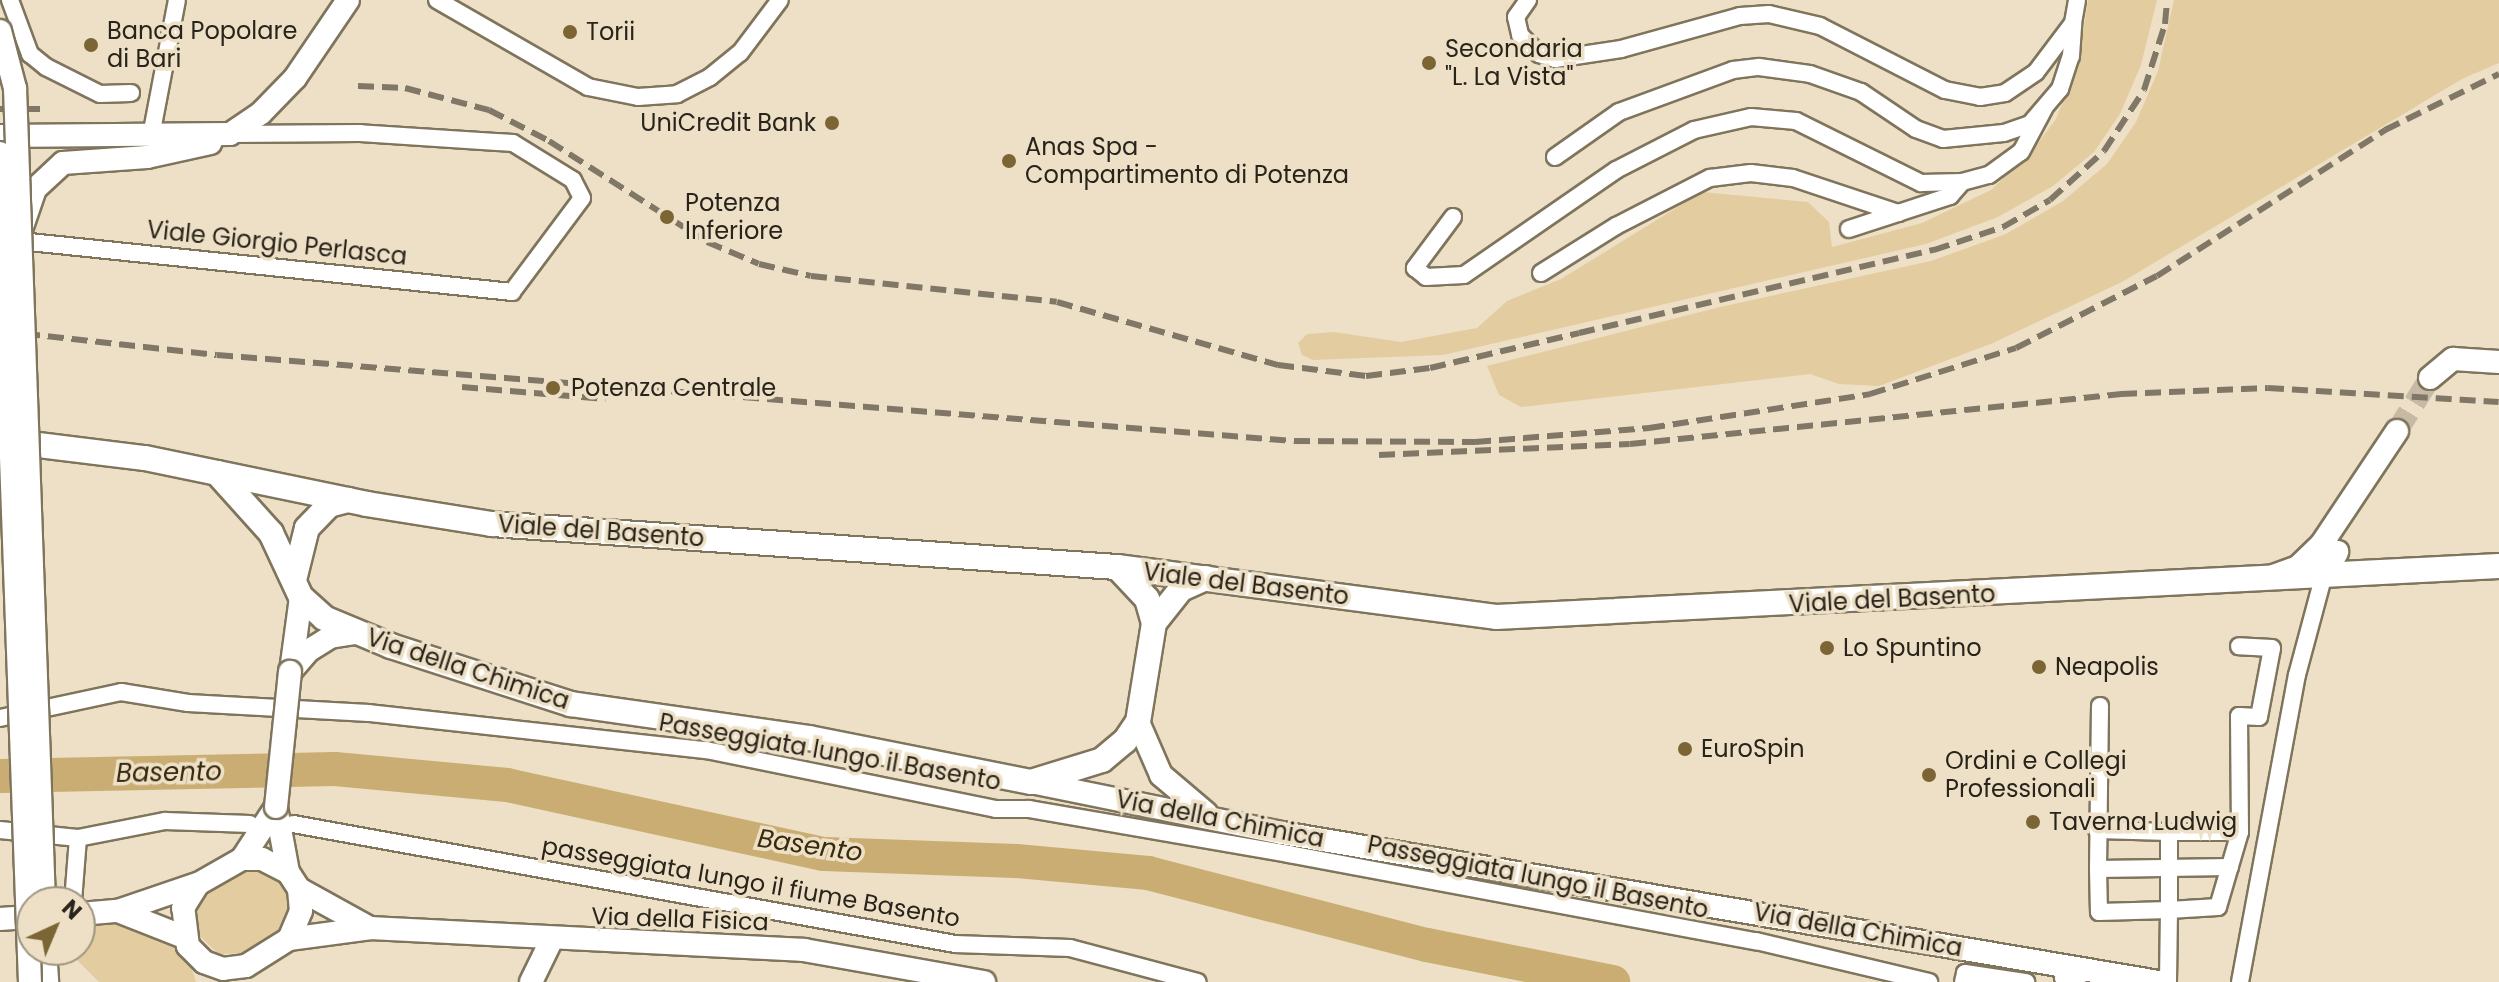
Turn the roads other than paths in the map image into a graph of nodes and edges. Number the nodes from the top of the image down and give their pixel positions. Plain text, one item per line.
1 (10, 0) edge
2 (177, 0) edge
3 (348, 0) edge
4 (437, 0) edge
5 (780, 0) edge
6 (1528, 0) edge
7 (2077, 0) edge
8 (2073, 23) junction
9 (0, 31) edge
10 (131, 93) dead end
11 (2044, 109) junction
12 (230, 134) junction
13 (0, 136) edge
14 (151, 136) junction
15 (0, 153) edge
16 (1555, 157) dead end
17 (1962, 182) junction
18 (1898, 213) junction
19 (1453, 217) dead end
20 (1849, 229) dead end
21 (30, 234) junction
22 (0, 240) edge
23 (1541, 273) dead end
24 (2499, 362) edge
25 (2430, 378) tunnel mouth
26 (2397, 431) tunnel mouth
27 (0, 441) edge
28 (217, 473) junction
29 (348, 500) junction
30 (2335, 528) junction
31 (2343, 562) junction
32 (2316, 566) junction
33 (2499, 566) edge
34 (1117, 567) junction
35 (1208, 577) junction
36 (298, 586) junction
37 (1154, 623) junction
38 (356, 633) junction
39 (2239, 646) dead end
40 (290, 672) junction
41 (2100, 706) dead end
42 (0, 718) edge
43 (1138, 722) junction
44 (1031, 782) junction
45 (276, 807) junction
46 (1213, 819) junction
47 (250, 824) dead end
48 (293, 824) dead end
49 (0, 830) edge
50 (2097, 830) junction
51 (2169, 832) junction
52 (2240, 832) junction
53 (78, 838) junction
54 (242, 859) junction
55 (2230, 867) junction
56 (2098, 869) junction
57 (2170, 869) junction
58 (293, 881) junction
59 (198, 884) junction
60 (44, 886) edge
61 (74, 886) edge
62 (2169, 910) junction
63 (118, 911) junction
64 (96, 913) edge
65 (371, 928) junction
66 (289, 939) junction
67 (552, 939) junction
68 (190, 946) junction
69 (238, 974) edge
70 (30, 982) edge
71 (203, 982) edge
72 (531, 982) edge
73 (984, 982) edge
74 (1198, 982) edge
75 (1929, 982) edge
76 (1963, 982) edge
77 (2026, 982) edge
78 (2069, 982) edge
79 (2115, 982) edge
80 (2158, 982) edge
81 (2168, 982) edge
82 (2240, 982) edge

1 - 10 street
2 - 14 street
3 - 12 street
4 - 5 street
6 - 8 street
7 - 8 street
8 - 11 street
9 - 21 street, bridge
11 - 16 street
11 - 17 street
12 - 14 street
12 - 21 street
12 - 21 street, Viale Giorgio Perlasca
13 - 14 street
15 - 70 street, bridge
17 - 18 street
17 - 19 street
18 - 20 street
18 - 23 street
21 - 22 street, Viale Giorgio Perlasca
21 - 60 street, bridge
24 - 25 street
26 - 30 street
27 - 28 main road, Viale del Basento
28 - 29 main road, Viale del Basento
28 - 36 main road
29 - 34 main road, Viale del Basento
29 - 36 main road
30 - 31 street
30 - 32 street
31 - 32 main road, Viale del Basento
31 - 33 main road, Viale del Basento
32 - 35 main road, Viale del Basento
32 - 82 street
34 - 35 main road, Viale del Basento
34 - 37 main road
35 - 37 main road
36 - 38 main road, Via della Chimica
36 - 40 street
37 - 43 main road
38 - 40 street
38 - 44 main road, Via della Chimica
39 - 52 street
40 - 45 street, bridge
41 - 50 street
42 - 75 street, Passeggiata lungo il Basento
43 - 44 main road
43 - 46 street
44 - 46 street, Via della Chimica
45 - 54 street
45 - 58 street
46 - 80 street, Via della Chimica
47 - 53 street
48 - 74 street, passeggiata lungo il fiume Basento
49 - 53 street
50 - 51 street
50 - 56 street
51 - 52 street
51 - 57 street
52 - 55 street
53 - 61 street
54 - 58 street
54 - 59 street
55 - 57 street
55 - 62 street
56 - 57 street
56 - 62 street
57 - 62 street
58 - 65 street
58 - 66 street
59 - 63 street
59 - 68 street
62 - 81 street
63 - 64 street
63 - 68 street
65 - 66 street
65 - 67 street, Via della Fisica
66 - 69 street
67 - 72 street
67 - 73 street, Via della Fisica
68 - 69 street
68 - 71 street
76 - 77 street
78 - 79 street

